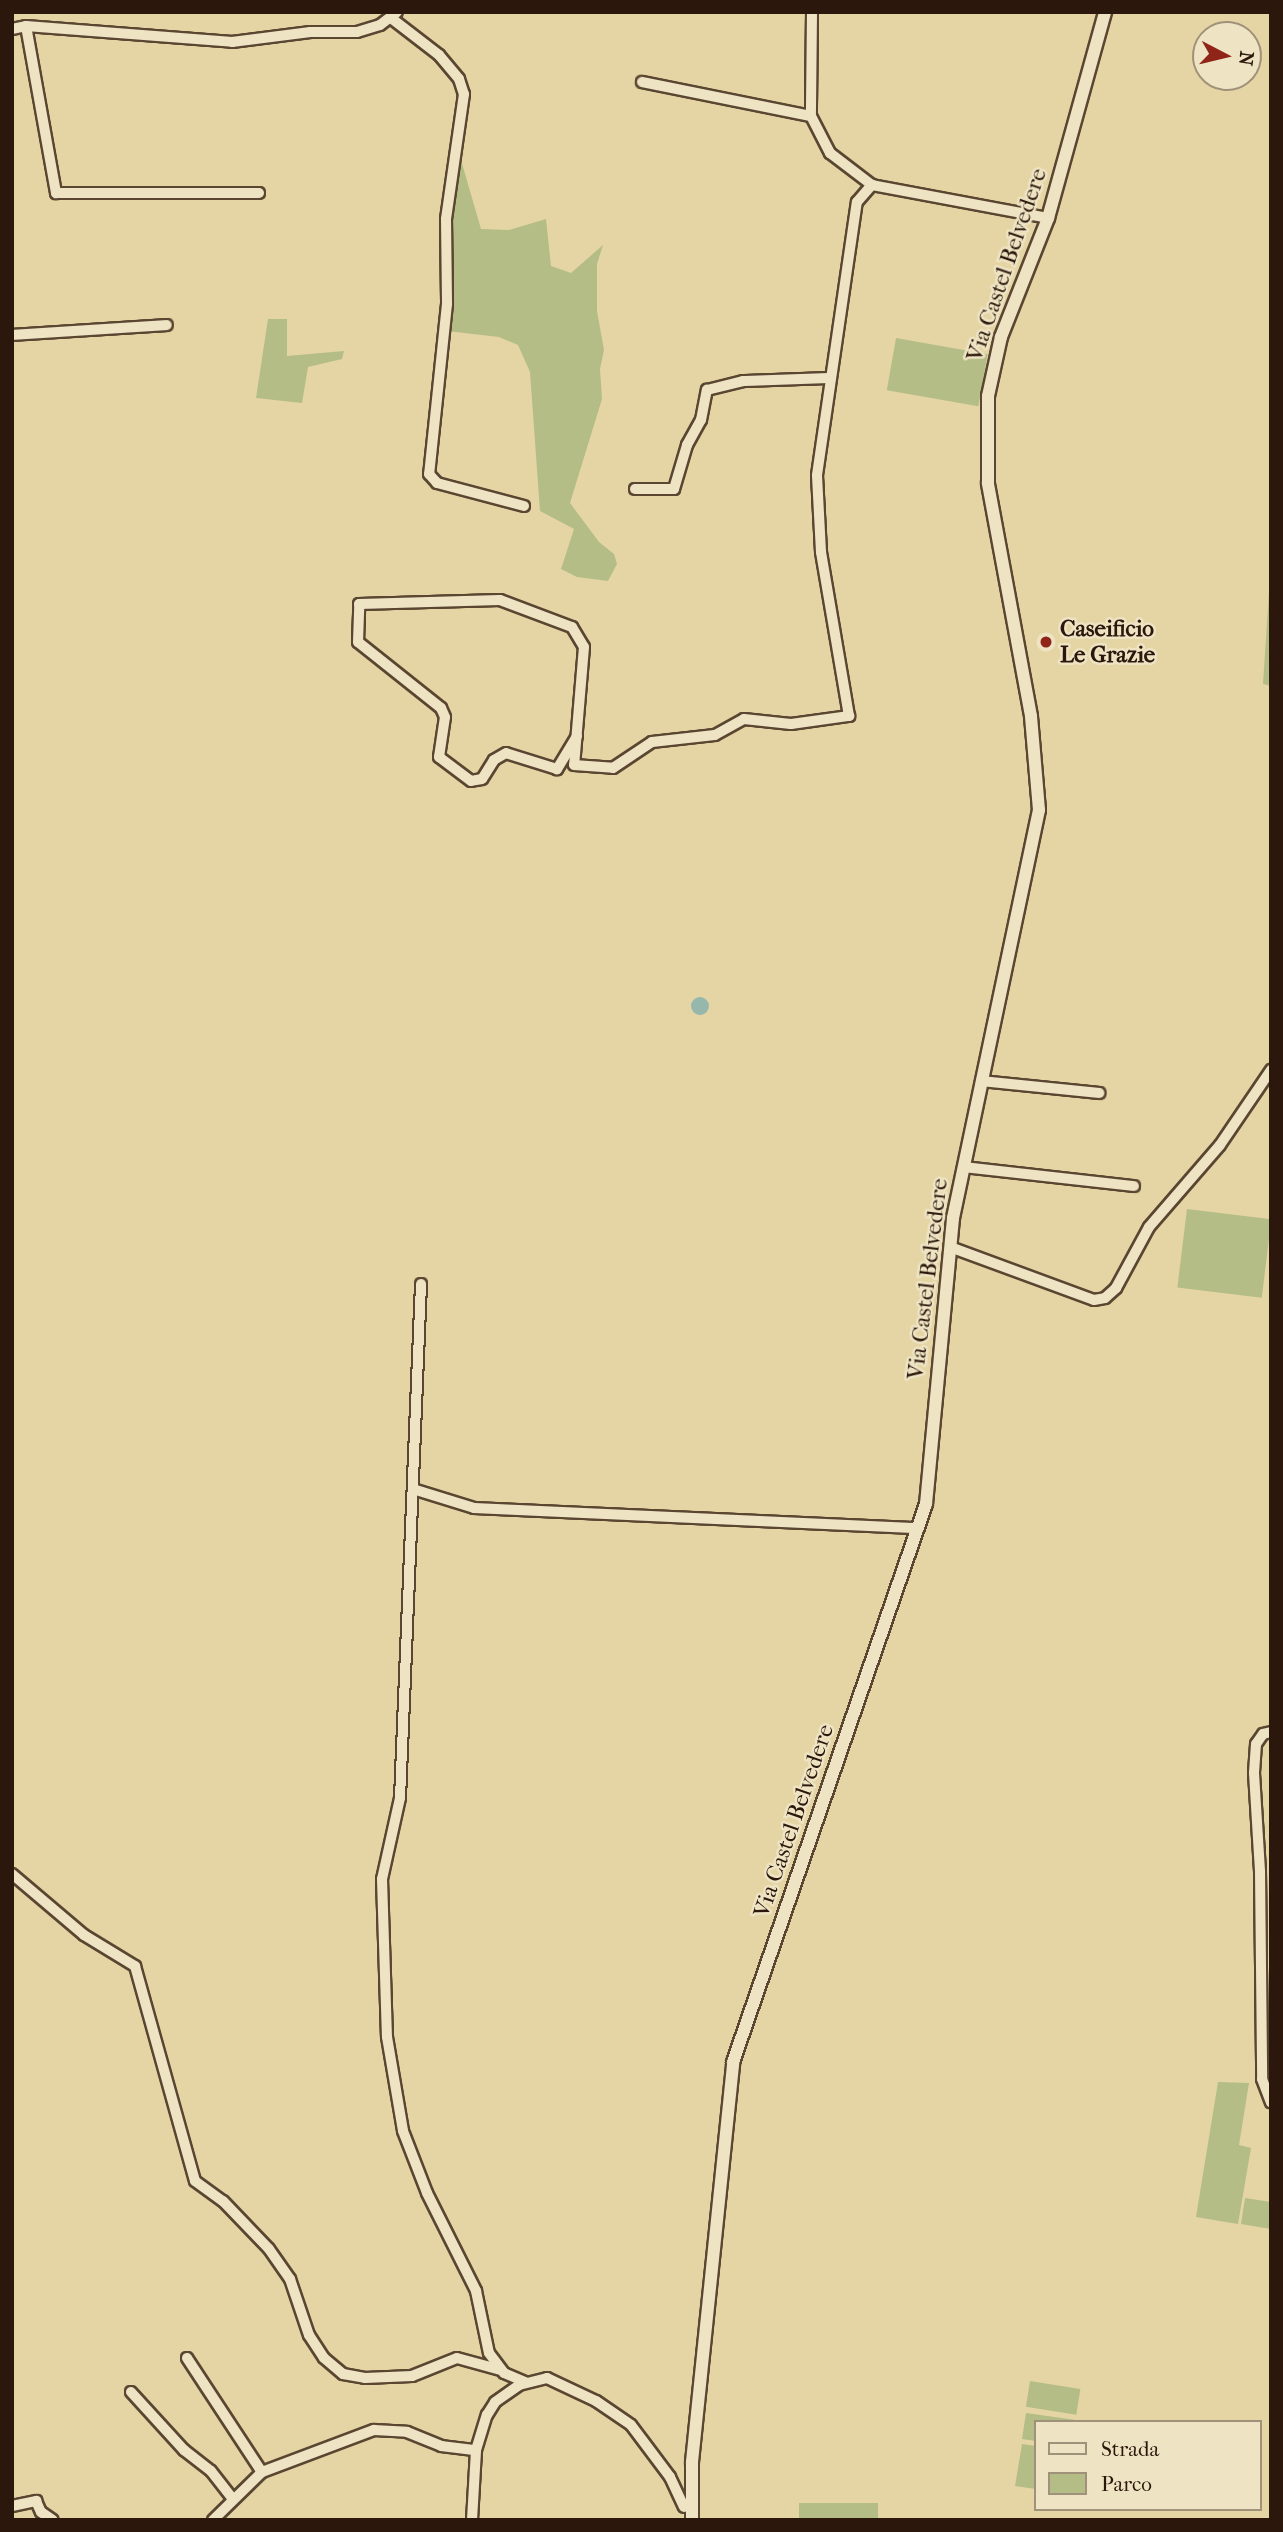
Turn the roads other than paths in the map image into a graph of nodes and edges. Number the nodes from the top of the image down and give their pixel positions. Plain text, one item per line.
1 (812, 12) edge
2 (1105, 12) edge
3 (394, 15) edge
4 (26, 26) junction
5 (12, 29) edge
6 (642, 82) dead end
7 (811, 117) junction
8 (872, 185) junction
9 (259, 193) dead end
10 (1048, 218) junction
11 (167, 325) dead end
12 (12, 335) edge
13 (831, 378) junction
14 (635, 489) dead end
15 (524, 506) dead end
16 (577, 736) junction
17 (1271, 1070) edge
18 (981, 1081) junction
19 (1099, 1093) dead end
20 (964, 1167) junction
21 (1134, 1186) dead end
22 (950, 1247) junction
23 (421, 1284) dead end
24 (416, 1490) junction
25 (919, 1528) junction
26 (1271, 1732) edge
27 (12, 1874) edge
28 (1271, 2102) edge
29 (187, 2358) dead end
30 (501, 2370) junction
31 (525, 2382) junction
32 (131, 2392) dead end
33 (476, 2450) junction
34 (692, 2462) junction
35 (262, 2472) junction
36 (231, 2497) junction
37 (12, 2506) edge
38 (684, 2513) edge
39 (53, 2520) edge
40 (213, 2520) edge
41 (472, 2520) edge
42 (692, 2520) edge

1 - 7 street
2 - 10 street, Via Castel Belvedere
3 - 4 street
3 - 15 street
4 - 5 street
4 - 9 street
6 - 7 street
7 - 8 street
8 - 10 street
8 - 13 street
10 - 18 street, Via Castel Belvedere
11 - 12 street
13 - 14 street
13 - 16 street
16 - 16 street
17 - 22 street
18 - 19 street
18 - 20 street, Via Castel Belvedere
20 - 21 street
20 - 22 street, Via Castel Belvedere
22 - 25 street, Via Castel Belvedere
23 - 24 street
24 - 25 street
24 - 30 street
25 - 34 street, Via Castel Belvedere
26 - 28 street
27 - 30 street
29 - 35 street
30 - 31 street
31 - 33 street
31 - 38 street
32 - 36 street
33 - 35 street
33 - 41 street
34 - 38 street
34 - 42 street
35 - 36 street
36 - 40 street
37 - 39 street

